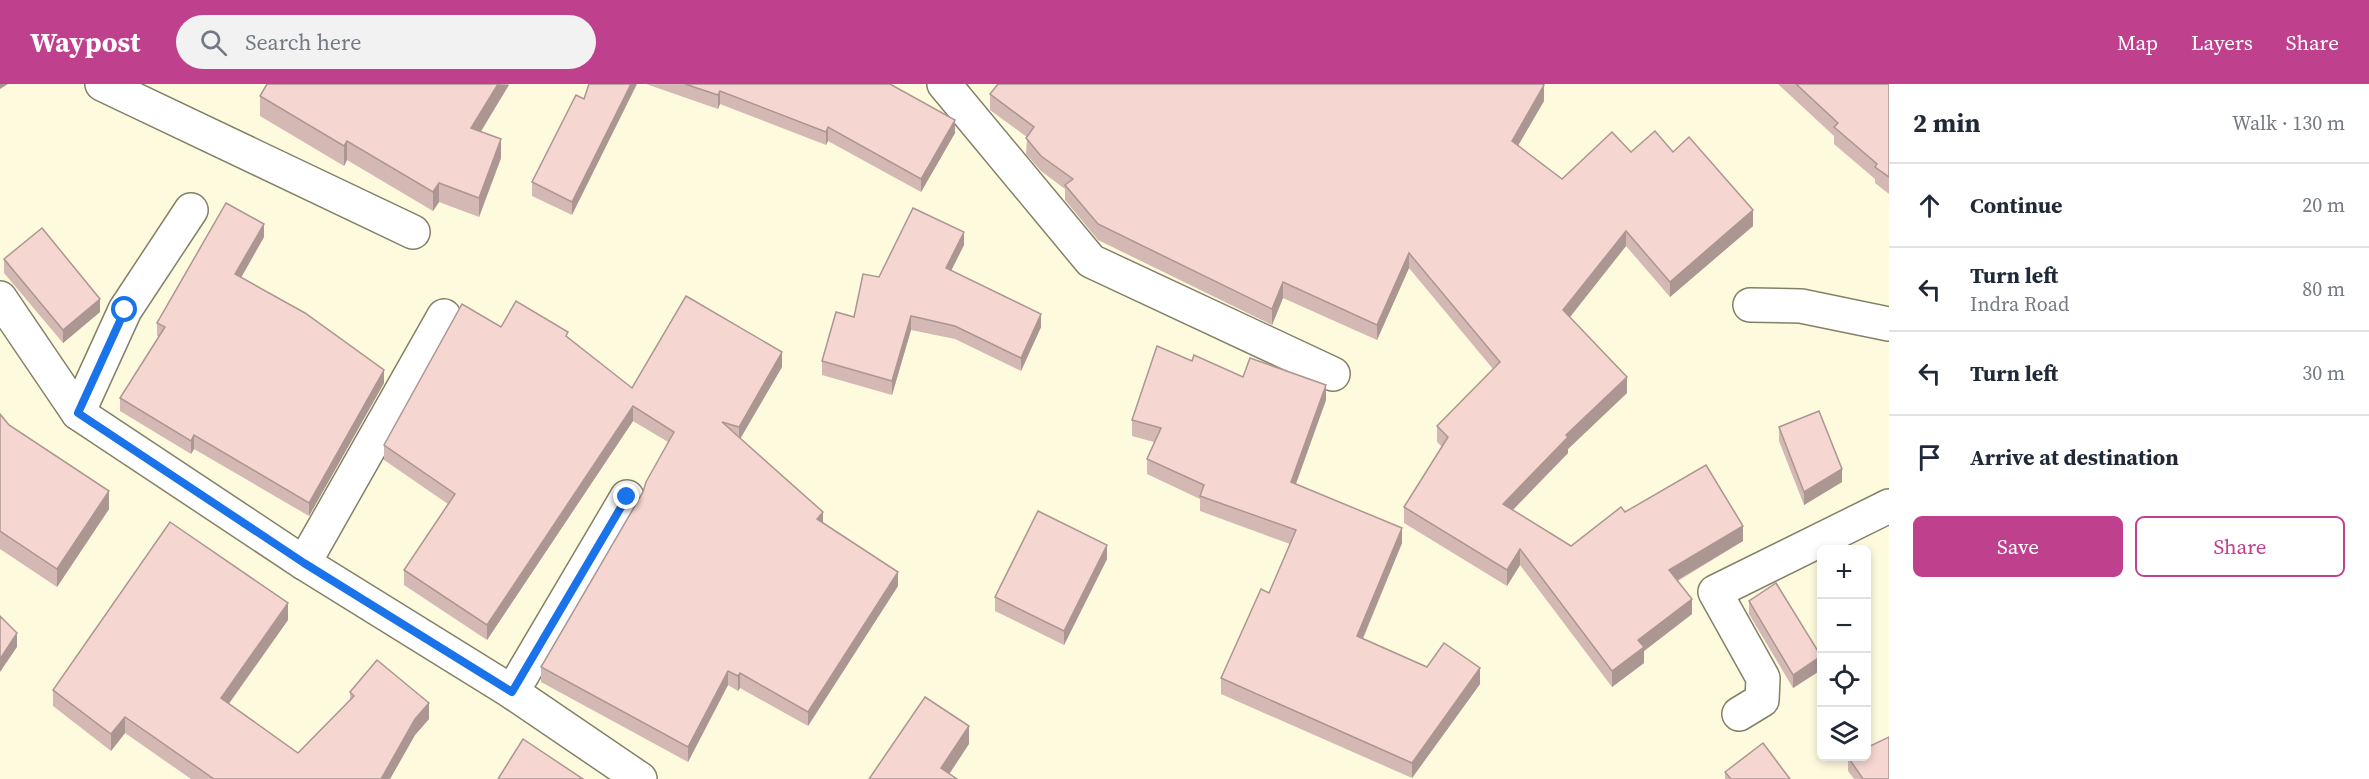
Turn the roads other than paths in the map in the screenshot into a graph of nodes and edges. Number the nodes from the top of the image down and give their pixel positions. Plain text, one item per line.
1 (102, 84) edge
2 (944, 84) edge
3 (191, 210) dead end
4 (413, 232) dead end
5 (0, 298) edge
6 (1750, 305) dead end
7 (444, 316) dead end
8 (1889, 324) edge
9 (9, 334) edge
10 (1333, 374) dead end
11 (78, 413) junction
12 (627, 497) dead end
13 (1889, 506) edge
14 (304, 563) junction
15 (512, 692) junction
16 (1739, 714) dead end
17 (640, 779) edge

1 - 4 street
2 - 10 street
3 - 11 street
5 - 9 street
6 - 8 street
7 - 14 street
9 - 11 street
11 - 14 street
12 - 15 street
13 - 16 street
14 - 15 street
15 - 17 street

